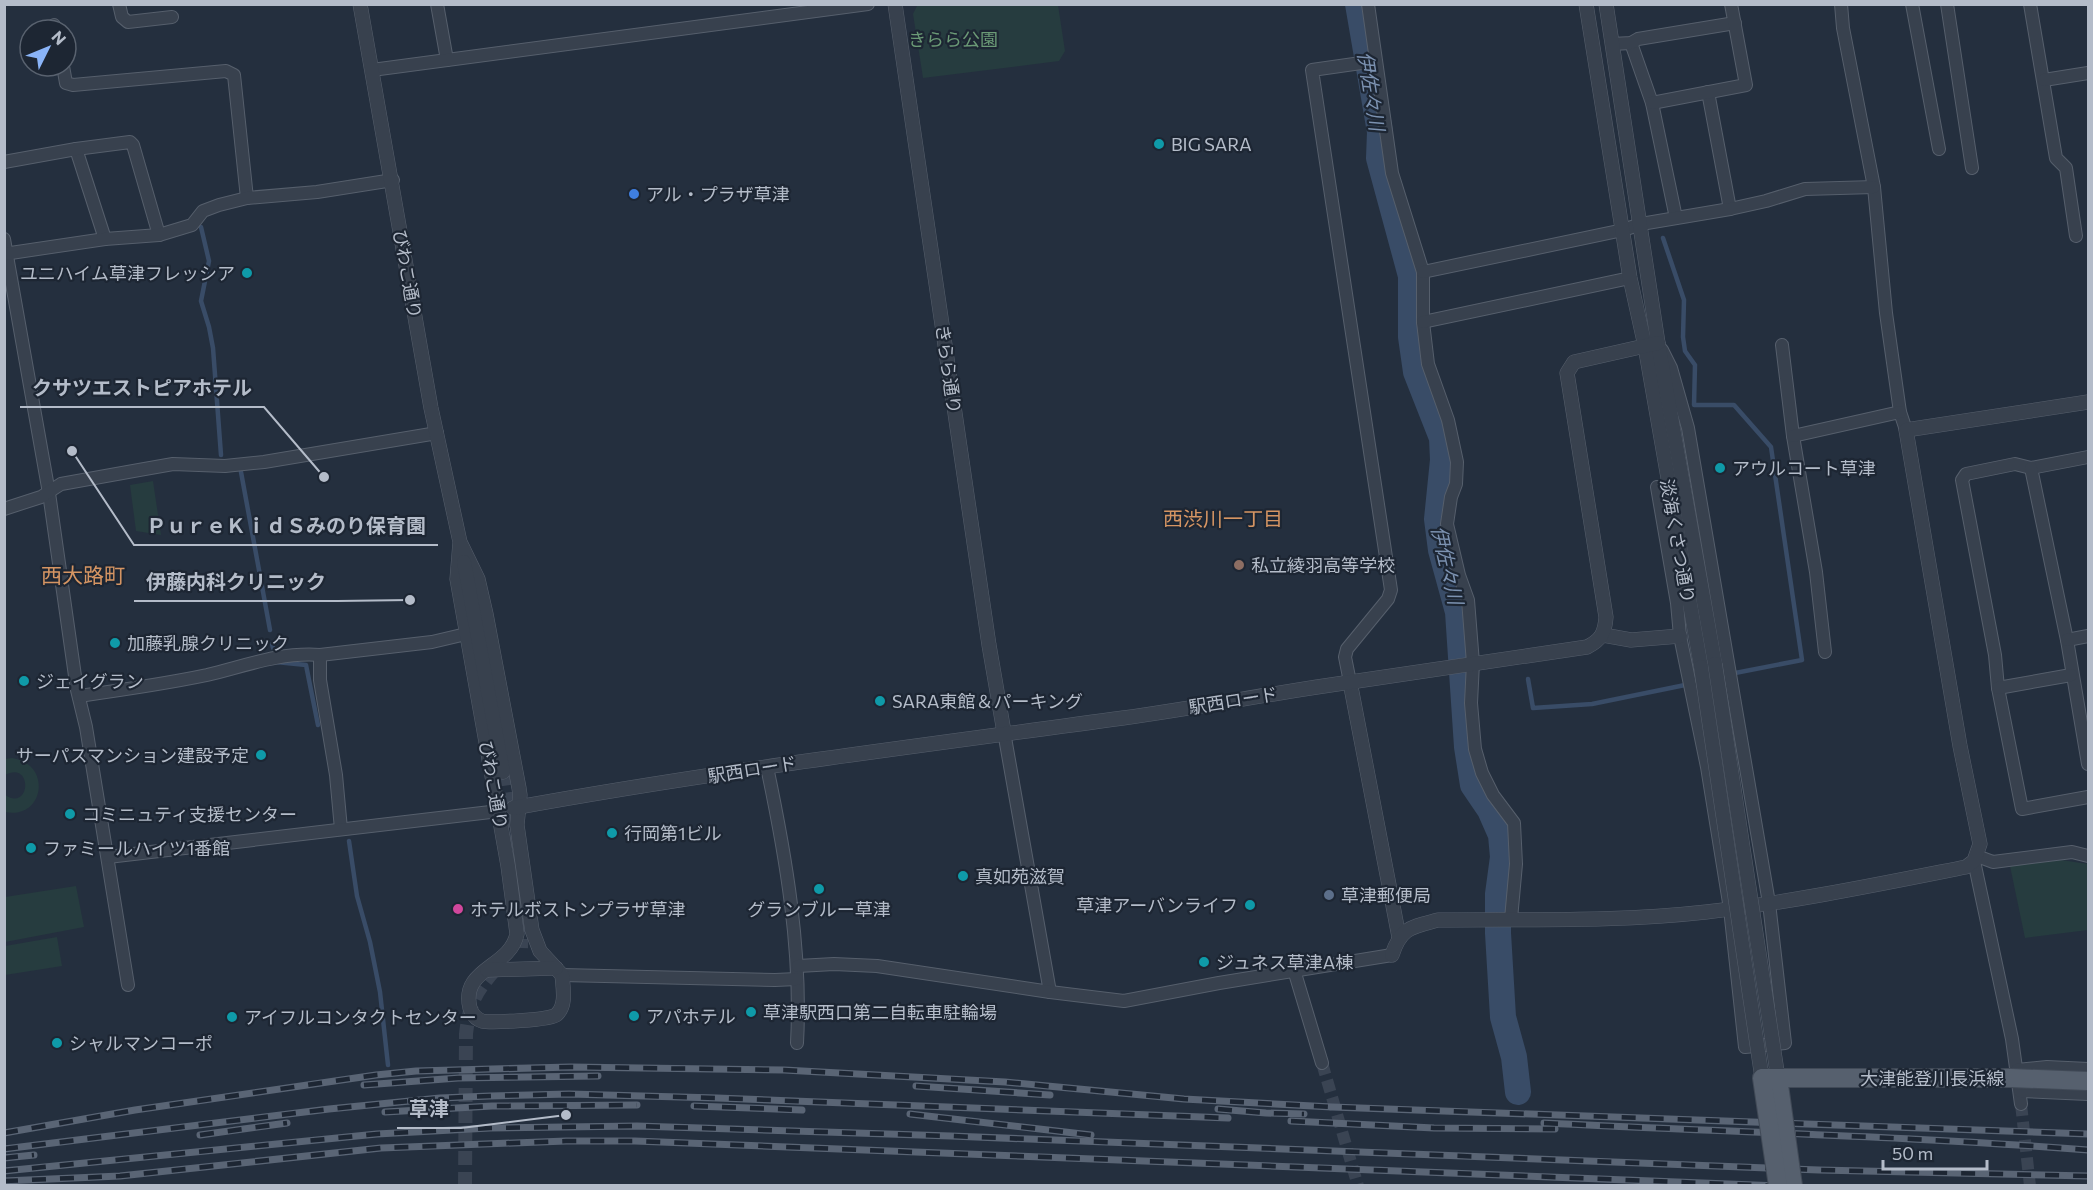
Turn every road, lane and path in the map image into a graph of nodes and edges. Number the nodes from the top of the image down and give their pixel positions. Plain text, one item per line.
1 (119, 4) edge
2 (360, 4) edge
3 (437, 4) edge
4 (867, 4) edge
5 (896, 4) edge
6 (1368, 4) edge
7 (1586, 4) edge
8 (1605, 4) edge
9 (1731, 4) edge
10 (1841, 4) edge
11 (1912, 4) edge
12 (1947, 4) edge
13 (2030, 4) edge
14 (172, 17) dead end
15 (1735, 23) junction
16 (1631, 43) junction
17 (1612, 44) junction
18 (447, 60) junction
19 (1369, 62) junction
20 (372, 70) junction
21 (2088, 73) edge
22 (65, 78) edge
23 (2044, 80) junction
24 (1708, 92) junction
25 (1652, 103) junction
26 (76, 149) junction
27 (1939, 149) dead end
28 (4, 162) edge
29 (1972, 168) dead end
30 (393, 180) junction
31 (1874, 186) junction
32 (246, 198) junction
33 (1730, 209) junction
34 (1676, 218) junction
35 (1641, 224) junction
36 (1623, 230) junction
37 (159, 235) junction
38 (2076, 236) dead end
39 (4, 239) edge
40 (105, 239) junction
41 (6, 254) edge
42 (1423, 272) junction
43 (1630, 278) junction
44 (1423, 322) junction
45 (1652, 345) junction
46 (1782, 345) dead end
47 (2088, 402) edge
48 (1900, 412) junction
49 (1906, 430) junction
50 (437, 433) junction
51 (1793, 436) junction
52 (2088, 457) edge
53 (2031, 468) junction
54 (1657, 487) dead end
55 (49, 493) junction
56 (4, 508) edge
57 (460, 542) junction
58 (466, 634) junction
59 (1603, 635) junction
60 (1680, 636) junction
61 (2088, 636) edge
62 (2067, 640) junction
63 (1825, 652) dead end
64 (320, 656) junction
65 (1471, 663) junction
66 (2071, 675) junction
67 (1350, 682) junction
68 (1998, 688) junction
69 (79, 696) junction
70 (1004, 732) junction
71 (2088, 764) edge
72 (767, 767) junction
73 (503, 772) tunnel mouth
74 (2088, 797) edge
75 (519, 807) junction
76 (499, 811) junction
77 (341, 829) junction
78 (2088, 856) edge
79 (108, 857) junction
80 (1976, 859) junction
81 (1769, 903) junction
82 (1730, 909) junction
83 (1509, 920) junction
84 (1399, 937) junction
85 (1392, 955) joint
86 (487, 970) junction
87 (1294, 970) junction
88 (559, 972) junction
89 (798, 973) junction
90 (128, 985) dead end
91 (1050, 992) junction
92 (797, 1043) dead end
93 (1322, 1063) tunnel mouth
94 (2017, 1070) junction
95 (1770, 1078) junction
96 (2088, 1081) edge
97 (1778, 1185) edge
98 (1793, 1185) edge

1 - 14 street
2 - 20 street, びわこ通り
3 - 18 street
4 - 18 street
5 - 70 street, きらら通り
6 - 19 street
7 - 36 street, 淡海くさつ通り
8 - 17 street, 淡海くさつ通り
9 - 15 street
10 - 31 street
11 - 27 street
12 - 29 street
13 - 23 street
15 - 16 street
15 - 24 street
16 - 17 street
16 - 25 street
17 - 35 street, 淡海くさつ通り
18 - 20 street
19 - 42 street
19 - 67 street
20 - 30 street, びわこ通り
21 - 23 street
22 - 32 street
23 - 38 street
24 - 25 street
24 - 33 street
25 - 34 street
26 - 28 street
26 - 37 street
26 - 40 street
30 - 32 street
30 - 50 street, びわこ通り
31 - 33 street
31 - 48 street
32 - 37 street
33 - 34 street
34 - 35 street
35 - 36 street
35 - 45 street, 淡海くさつ通り
36 - 42 street
36 - 43 street, 淡海くさつ通り
37 - 40 street
39 - 41 street
40 - 41 street
41 - 55 street
42 - 44 street
43 - 44 street
43 - 45 street, 淡海くさつ通り
44 - 65 street
45 - 59 street
45 - 81 street
45 - 95 street, 淡海くさつ通り, bridge
45 - 95 street, 淡海くさつ通り, bridge
46 - 51 street
47 - 49 street
48 - 49 street
48 - 51 street
49 - 80 street
50 - 55 street
50 - 57 street, びわこ通り
51 - 63 street
52 - 53 street
53 - 62 street
53 - 68 street
54 - 60 street
55 - 56 street
55 - 69 street
57 - 58 street, びわこ通り
57 - 73 street
57 - 75 street, びわこ通り
58 - 64 street
58 - 76 street, びわこ通り
59 - 60 street
59 - 65 street, 駅西ロード
60 - 82 street
61 - 62 street
62 - 66 street
64 - 69 street
64 - 77 street
65 - 67 street, 駅西ロード
65 - 83 street
66 - 68 street
66 - 71 street
67 - 70 street, 駅西ロード
67 - 84 street
68 - 74 street
69 - 79 street
70 - 72 street, 駅西ロード
70 - 91 street
72 - 75 street, 駅西ロード
72 - 89 street
75 - 76 street, 駅西ロード
75 - 88 street, びわこ通り
76 - 77 street
76 - 86 street, びわこ通り
77 - 79 street
78 - 80 street
79 - 90 street
80 - 81 street
80 - 94 street
81 - 82 street
81 - 82 street
82 - 83 street
83 - 84 street
84 - 85 street
85 - 87 street
86 - 88 street
86 - 88 street, びわこ通り
87 - 91 street
87 - 93 street
88 - 89 street
89 - 91 street
89 - 92 street
94 - 96 street
94 - 96 street
95 - 96 main road, 大津能登川長浜線, bridge
95 - 97 main road, bridge
95 - 98 main road, bridge

